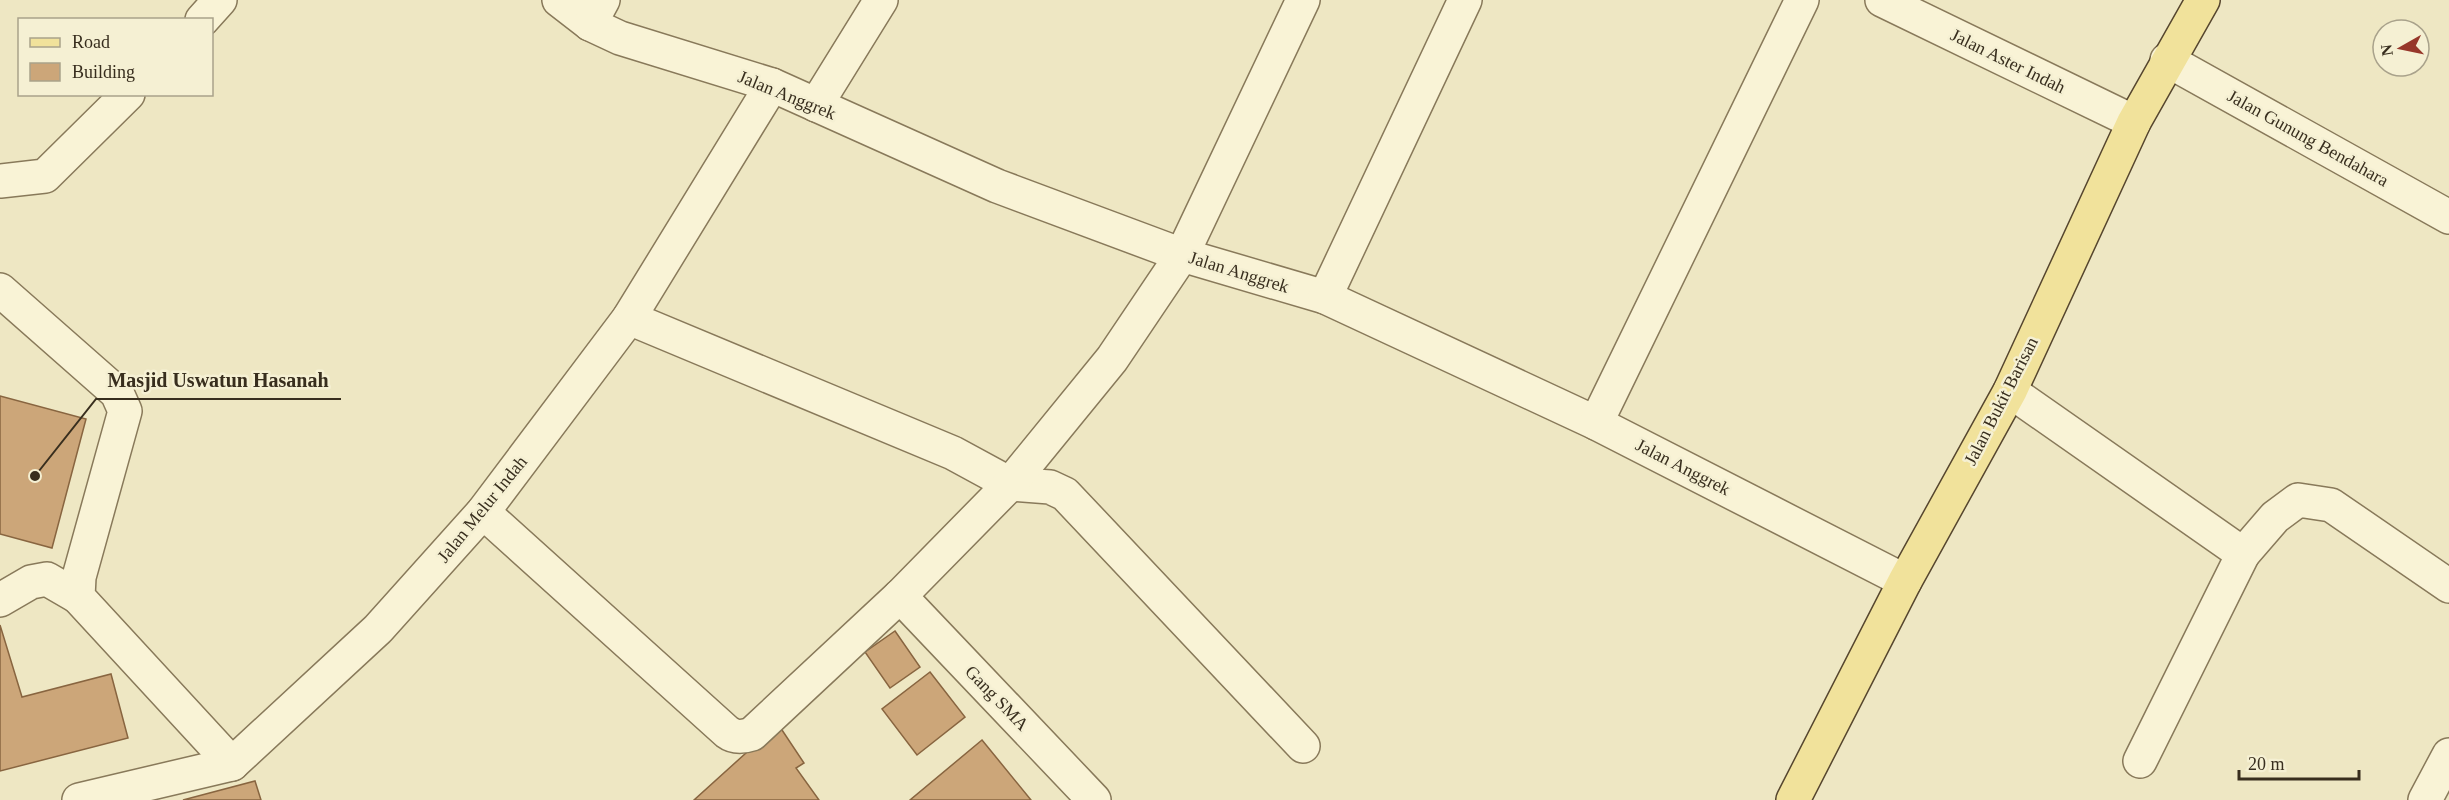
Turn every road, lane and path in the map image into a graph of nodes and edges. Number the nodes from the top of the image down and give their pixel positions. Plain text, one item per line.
1 (220, 0) edge
2 (559, 0) edge
3 (881, 0) edge
4 (1303, 0) edge
5 (1465, 0) edge
6 (1802, 0) edge
7 (1882, 0) edge
8 (2203, 0) edge
9 (596, 12) edge
10 (204, 18) edge
11 (2167, 60) junction
12 (772, 85) junction
13 (126, 96) edge
14 (816, 105) junction
15 (2134, 122) junction
16 (0, 181) edge
17 (2449, 217) edge
18 (1182, 255) junction
19 (0, 290) edge
20 (1325, 297) junction
21 (629, 318) junction
22 (2010, 391) junction
23 (1596, 423) junction
24 (1010, 484) junction
25 (483, 512) junction
26 (2243, 554) junction
27 (1905, 581) junction
28 (2449, 586) edge
29 (900, 596) junction
30 (78, 597) junction
31 (0, 600) edge
32 (1303, 746) dead end
33 (2449, 755) edge
34 (2140, 761) dead end
35 (232, 764) junction
36 (79, 800) edge
37 (1094, 800) edge
38 (1794, 800) edge
39 (2425, 800) edge

1 - 10 street
2 - 9 street, Jalan Anggrek
3 - 14 street
4 - 18 street
5 - 20 street
6 - 23 street
7 - 15 street, Jalan Aster Indah
8 - 11 main road, Jalan Bukit Barisan
9 - 12 street, Jalan Anggrek
11 - 15 main road, Jalan Bukit Barisan
11 - 17 street, Jalan Gunung Bendahara
12 - 14 street, Jalan Anggrek
12 - 21 street, Jalan Melur Indah
13 - 16 street
14 - 18 street, Jalan Anggrek
15 - 22 main road, Jalan Bukit Barisan
18 - 20 street, Jalan Anggrek
18 - 24 street
19 - 30 street
20 - 23 street, Jalan Anggrek
21 - 24 street
21 - 25 street, Jalan Melur Indah
22 - 26 street
22 - 27 main road, Jalan Bukit Barisan
23 - 27 street, Jalan Anggrek
24 - 29 street
24 - 32 street
25 - 29 street
25 - 35 street, Jalan Melur Indah
26 - 28 street
26 - 34 street
27 - 38 main road, Jalan Bukit Barisan
29 - 37 street, Gang SMA
30 - 31 street
30 - 35 street
33 - 39 street
35 - 36 street, Jalan Melur Indah

